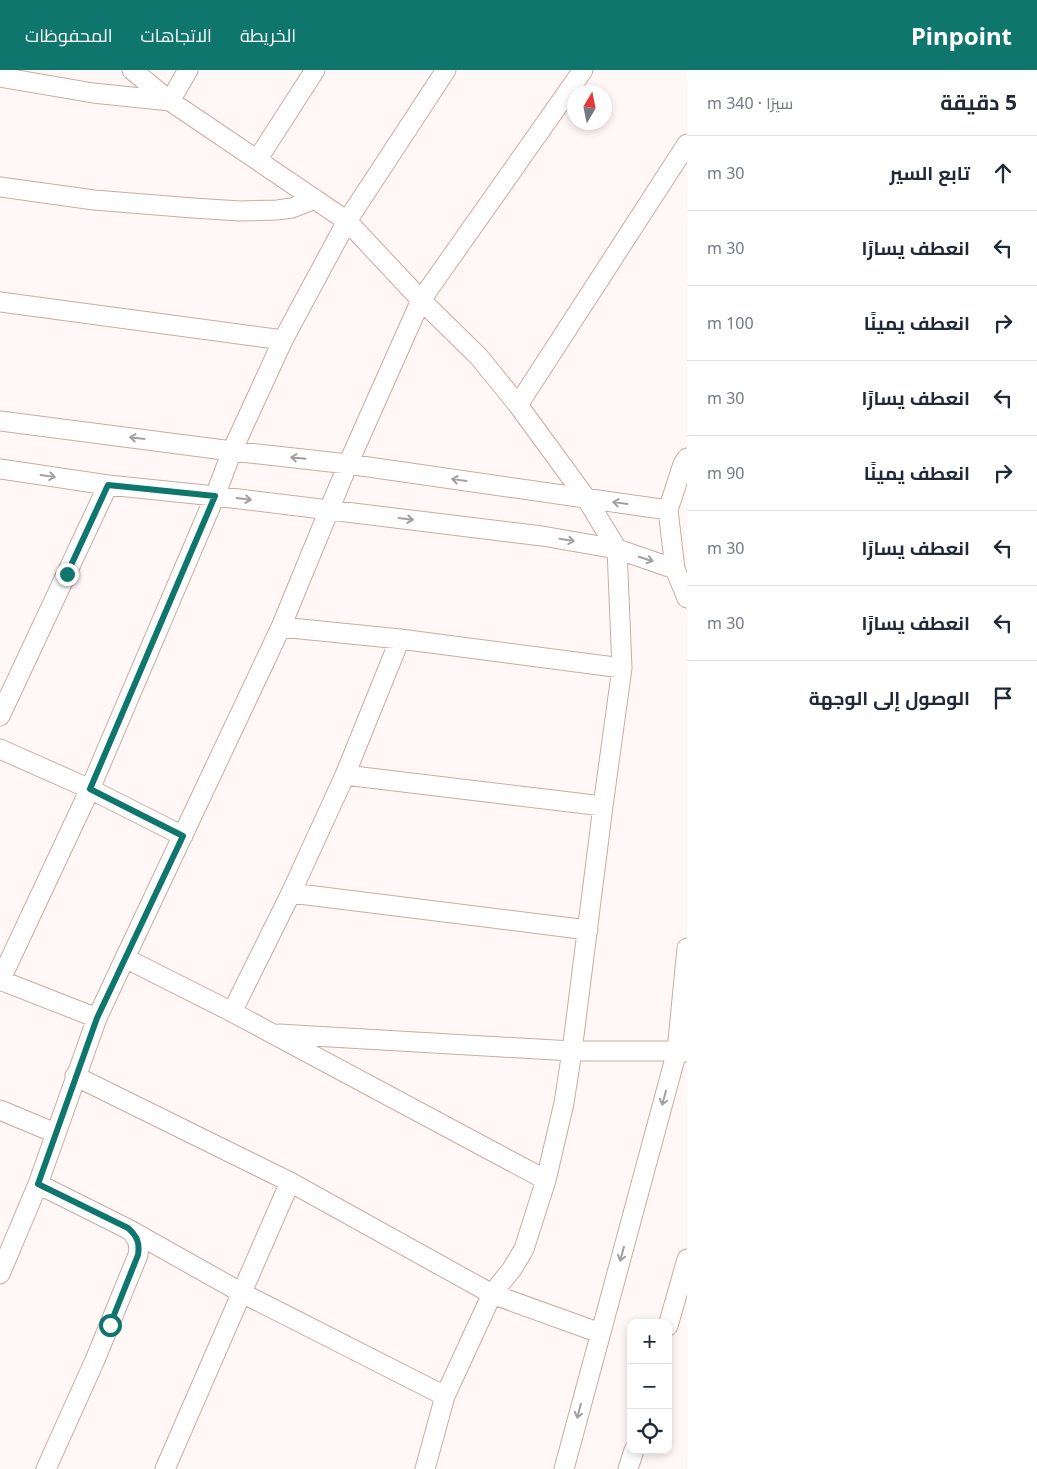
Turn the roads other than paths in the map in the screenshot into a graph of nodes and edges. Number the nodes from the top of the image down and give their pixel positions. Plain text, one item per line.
1 (132, 70) edge
2 (188, 70) edge
3 (315, 70) edge
4 (446, 70) edge
5 (583, 70) edge
6 (0, 77) edge
7 (170, 100) junction
8 (687, 144) edge
9 (257, 160) junction
10 (0, 187) edge
11 (315, 199) junction
12 (347, 220) junction
13 (421, 300) junction
14 (0, 302) edge
15 (283, 340) junction
16 (518, 405) junction
17 (0, 421) edge
18 (232, 451) junction
19 (687, 458) edge
20 (348, 464) junction
21 (0, 469) edge
22 (108, 485) junction
23 (215, 496) junction
24 (586, 498) junction
25 (328, 510) junction
26 (668, 510) junction
27 (617, 550) junction
28 (675, 569) junction
29 (687, 598) edge
30 (281, 627) junction
31 (400, 639) junction
32 (622, 668) junction
33 (0, 716) edge
34 (0, 749) edge
35 (345, 775) junction
36 (90, 789) junction
37 (603, 806) junction
38 (183, 836) junction
39 (291, 893) junction
40 (588, 930) junction
41 (687, 948) edge
42 (125, 958) junction
43 (0, 980) edge
44 (232, 1012) junction
45 (97, 1018) junction
46 (272, 1034) junction
47 (572, 1051) junction
48 (682, 1051) edge
49 (76, 1076) junction
50 (0, 1110) edge
51 (55, 1133) junction
52 (546, 1180) junction
53 (290, 1182) junction
54 (38, 1184) junction
55 (128, 1228) junction
56 (6, 1246) edge
57 (686, 1266) edge
58 (0, 1274) edge
59 (242, 1293) junction
60 (492, 1294) junction
61 (670, 1319) edge
62 (600, 1333) junction
63 (446, 1396) junction
64 (633, 1454) edge
65 (46, 1469) edge
66 (164, 1469) edge
67 (424, 1469) edge
68 (564, 1469) edge
69 (628, 1469) edge

1 - 7 street
2 - 7 street
3 - 9 street
4 - 12 street
5 - 13 street
6 - 7 street
7 - 9 street
8 - 16 street
9 - 11 street
10 - 11 street
11 - 12 street
12 - 13 street
12 - 15 street
13 - 16 street
13 - 20 street
14 - 15 street
15 - 18 street
16 - 24 street
18 -> 17 street
20 -> 18 street
18 - 23 street
19 - 26 street
24 -> 20 street
20 - 25 street
21 -> 22 street
22 - 23 street
22 - 33 street
23 -> 25 street
23 - 36 street
26 -> 24 street
24 - 27 street
25 -> 27 street
25 - 30 street
26 - 28 street
27 -> 28 street
27 - 32 street
28 - 29 street
30 - 31 street
30 - 38 street
31 - 32 street
31 - 35 street
32 - 37 street
34 - 36 street
35 - 37 street
35 - 39 street
36 - 38 street
36 - 43 street
37 - 40 street
38 - 42 street
39 - 40 street
39 - 44 street
40 - 47 street
41 - 48 street
42 - 44 street
42 - 45 street
43 - 45 street
44 - 46 street
45 - 49 street
46 - 47 street
46 - 52 street
47 - 48 street
47 - 52 street
48 -> 62 street
49 - 51 street
49 - 53 street
50 - 51 street
51 - 54 street
52 - 60 street
53 - 59 street
53 - 60 street
54 - 55 street
54 - 56 street
55 - 59 street
55 - 65 street
56 - 58 street
57 - 61 street
59 - 63 street
59 - 66 street
60 - 62 street
60 - 63 street
62 -> 68 street
63 - 67 street
64 - 69 street

